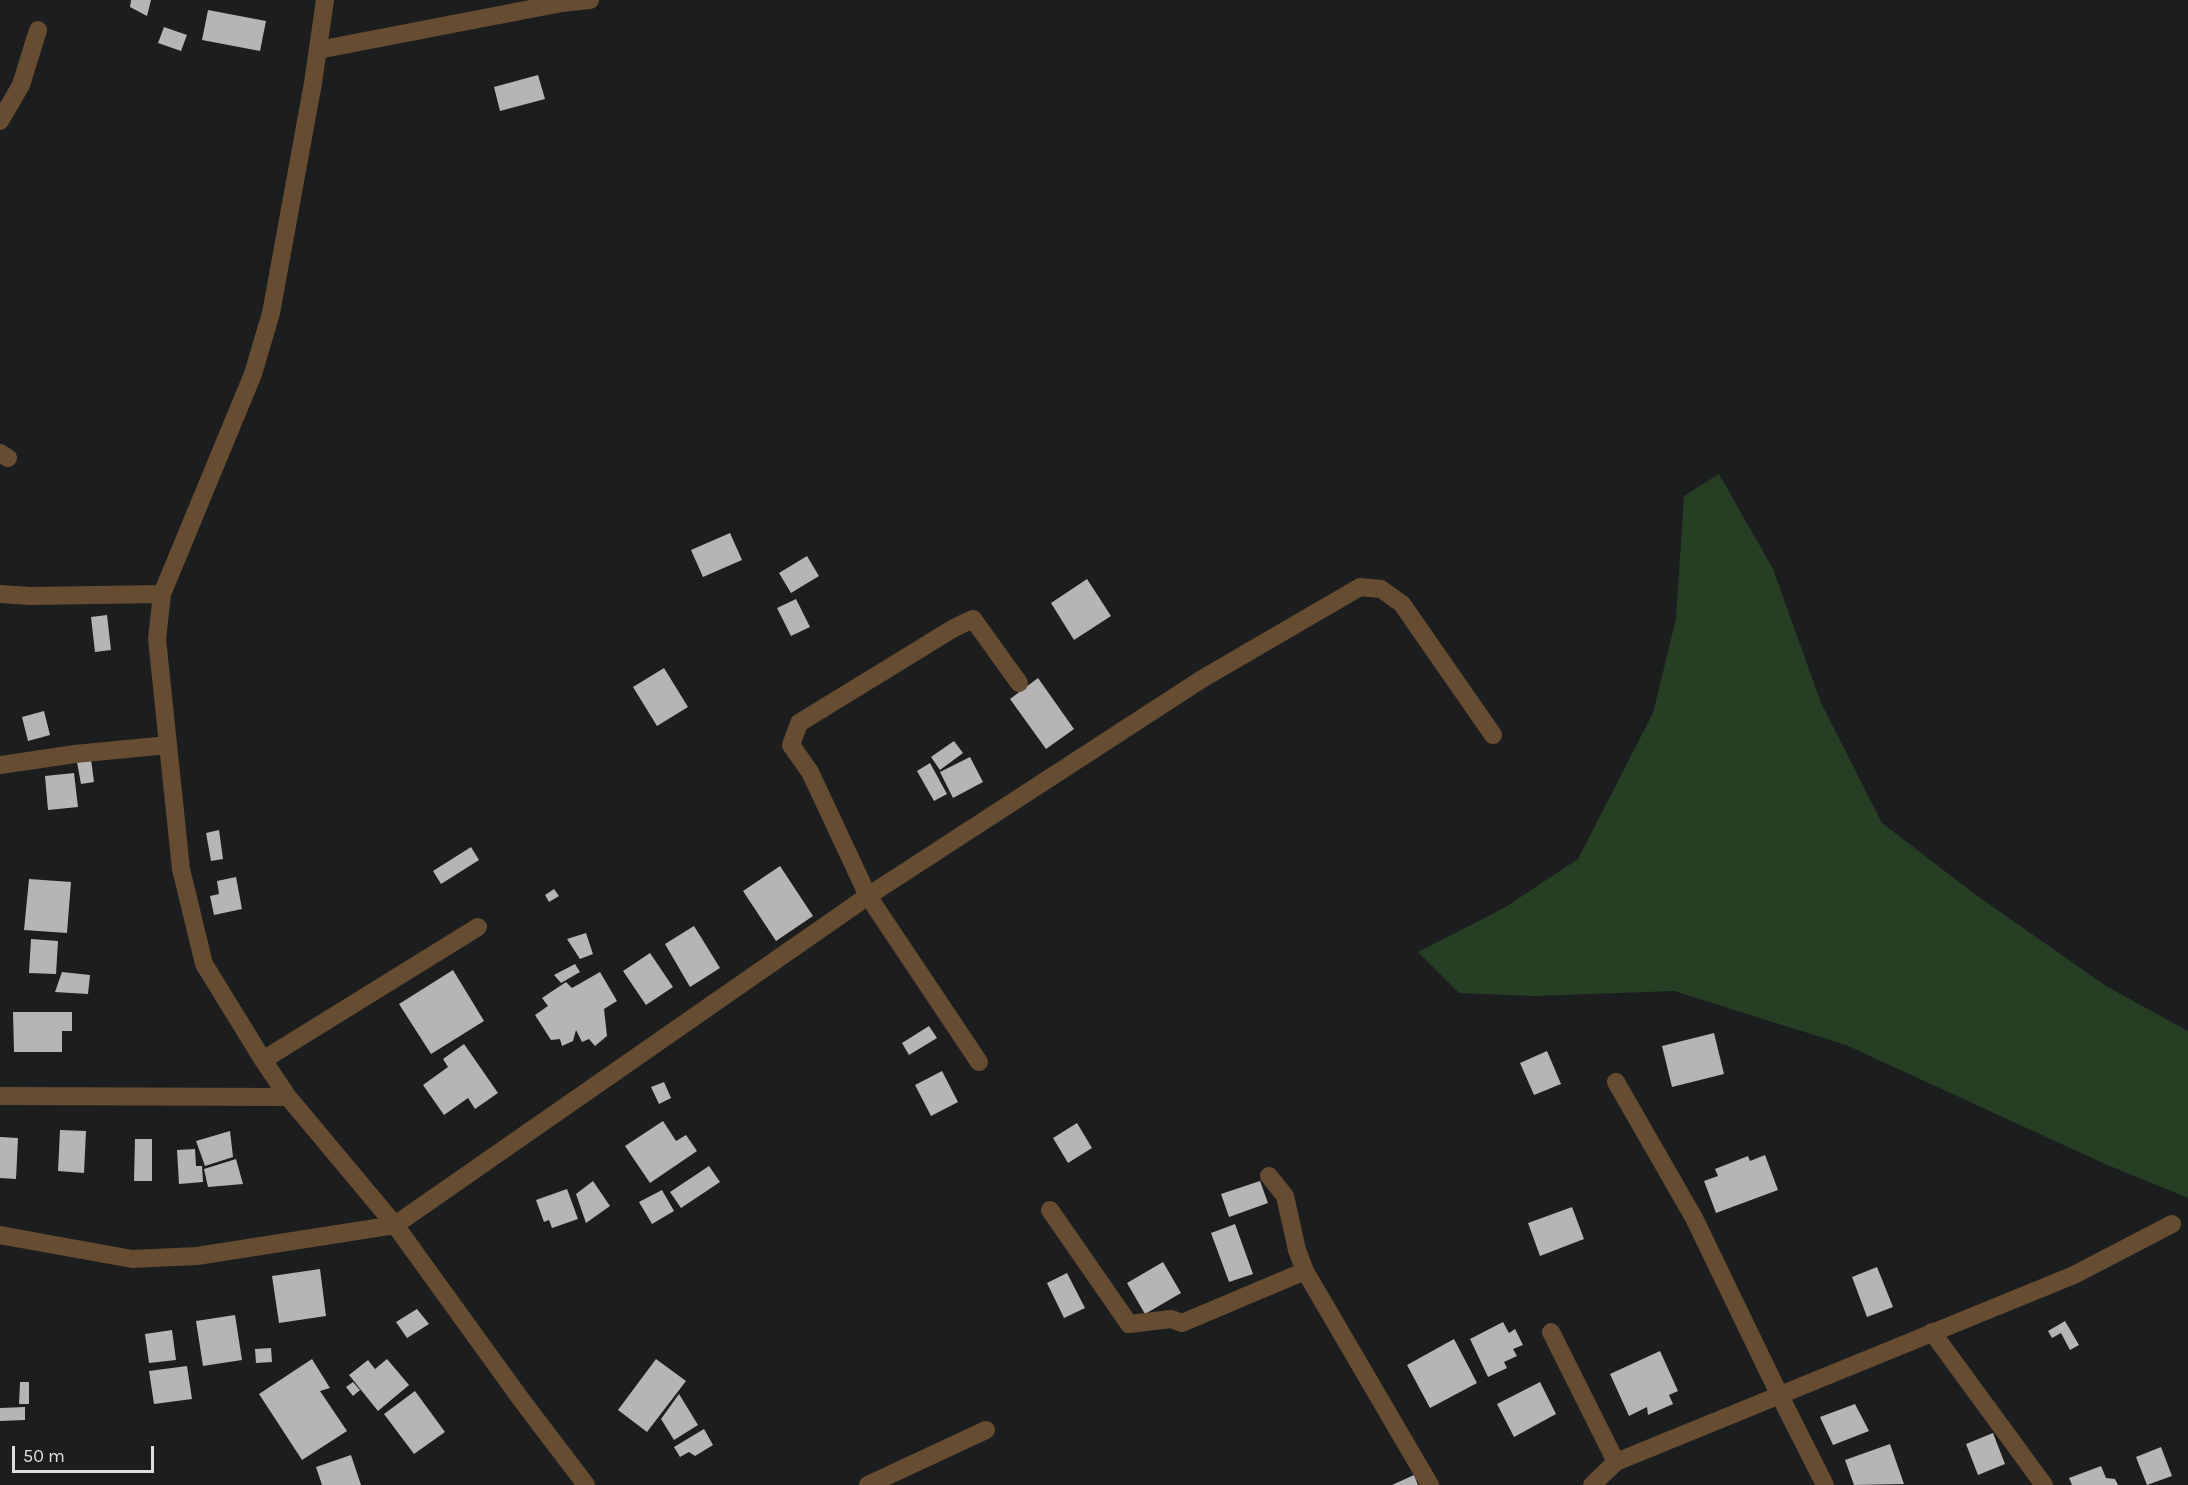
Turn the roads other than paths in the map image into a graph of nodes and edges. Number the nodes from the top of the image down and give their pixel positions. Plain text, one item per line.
1 (325, 0) edge
2 (590, 0) edge
3 (38, 30) dead end
4 (318, 50) junction
5 (0, 121) edge
6 (0, 594) edge
7 (162, 594) junction
8 (1019, 682) dead end
9 (1493, 735) dead end
10 (168, 745) junction
11 (0, 765) edge
12 (868, 896) junction
13 (478, 927) dead end
14 (263, 1060) junction
15 (979, 1062) dead end
16 (1616, 1082) dead end
17 (0, 1096) edge
18 (288, 1097) junction
19 (1269, 1176) dead end
20 (1050, 1210) dead end
21 (2172, 1224) dead end
22 (395, 1225) junction
23 (0, 1236) edge
24 (1305, 1271) junction
25 (1551, 1332) dead end
26 (1932, 1332) junction
27 (1779, 1395) junction
28 (986, 1430) dead end
29 (1616, 1462) junction
30 (586, 1485) edge
31 (868, 1485) edge
32 (1430, 1485) edge
33 (1592, 1485) edge
34 (1825, 1485) edge
35 (2044, 1485) edge

1 - 4 street
2 - 4 street
3 - 5 street
4 - 7 street
6 - 7 street
7 - 10 street
8 - 12 street
9 - 12 street
10 - 11 street
10 - 14 street
12 - 15 street
12 - 22 street
13 - 14 street
14 - 18 street
16 - 27 street
17 - 18 street
18 - 22 street
19 - 24 street
20 - 24 street
21 - 26 street
22 - 23 street
22 - 30 street
24 - 32 street
25 - 29 street
26 - 27 street
26 - 35 street
27 - 29 street
27 - 34 street
28 - 31 street
29 - 33 street

